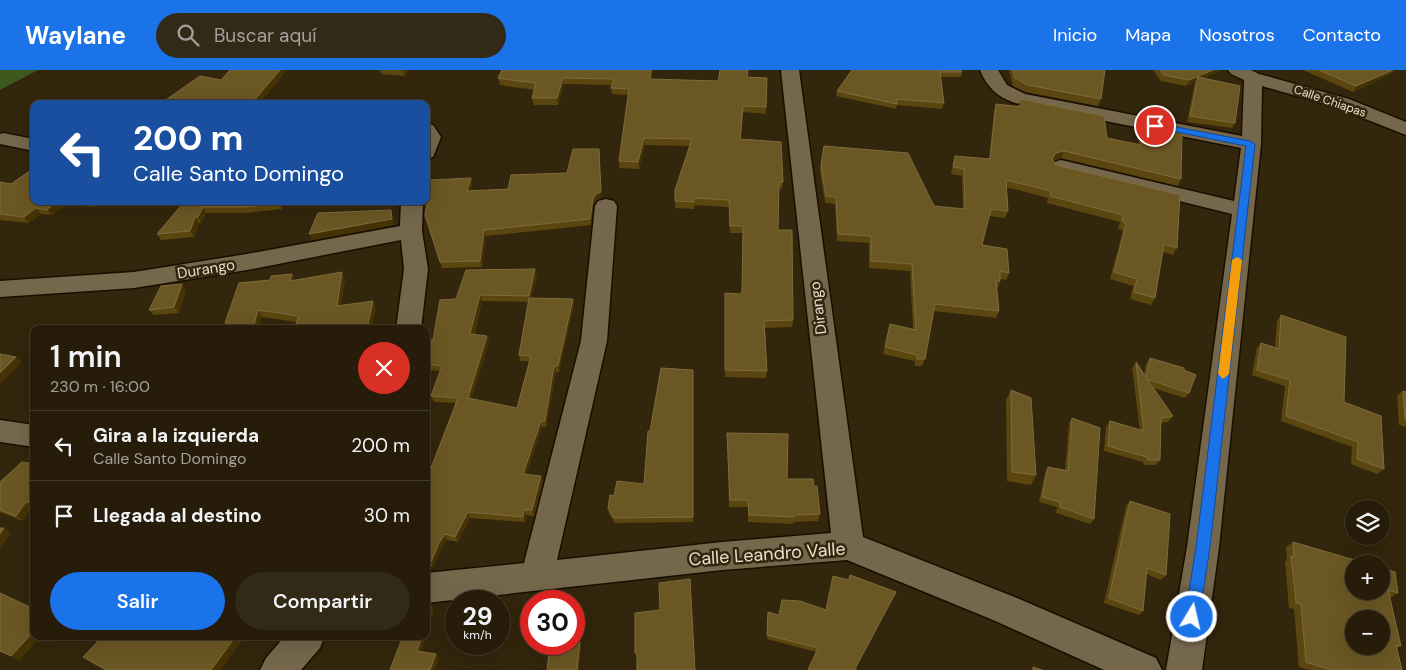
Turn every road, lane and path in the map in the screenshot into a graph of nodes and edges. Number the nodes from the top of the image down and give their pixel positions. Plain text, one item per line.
1 (790, 70) edge
2 (989, 70) edge
3 (1245, 74) edge
4 (1406, 130) edge
5 (3, 139) dead end
6 (30, 144) edge
7 (1250, 144) junction
8 (1061, 166) edge
9 (412, 205) edge
10 (606, 206) dead end
11 (1243, 210) junction
12 (411, 231) junction
13 (0, 289) edge
14 (409, 325) edge
15 (0, 431) edge
16 (30, 435) edge
17 (848, 546) junction
18 (536, 577) junction
19 (430, 588) edge
20 (304, 640) edge
21 (278, 670) edge
22 (1144, 670) edge
23 (1184, 670) edge

1 - 17 street, Dirango
2 - 7 street
3 - 4 street, Calle Chiapas
3 - 7 street
5 - 6 street
7 - 11 street
8 - 11 street
9 - 12 street
10 - 18 street
11 - 23 street
12 - 13 street, Durango
12 - 14 street
15 - 16 street
17 - 18 street, Calle Leandro Valle
17 - 22 street, Calle Leandro Valle
18 - 19 street, Calle Leandro Valle
20 - 21 street

